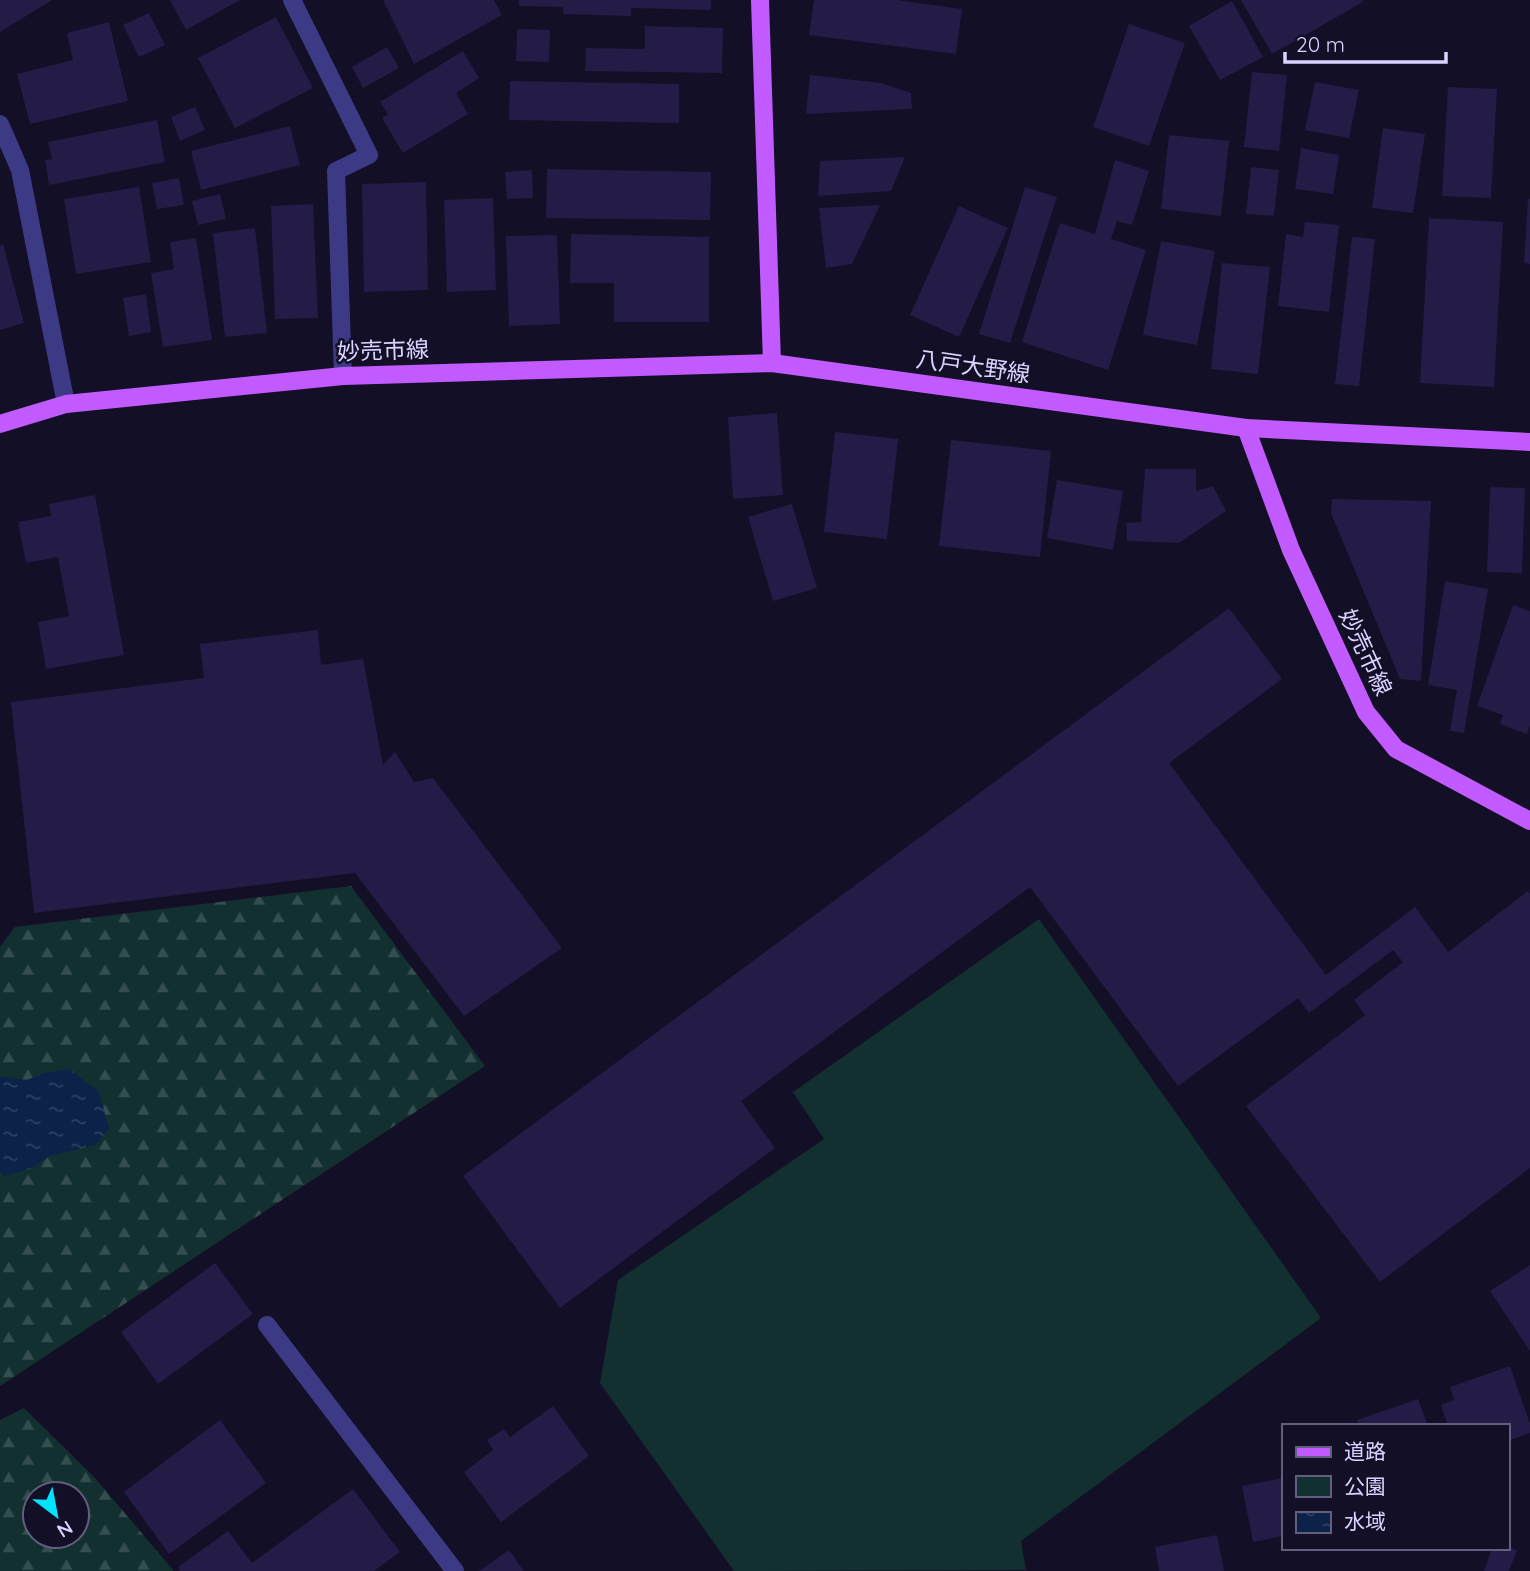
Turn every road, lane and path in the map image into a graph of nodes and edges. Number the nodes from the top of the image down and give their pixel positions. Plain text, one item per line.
1 (292, 0) edge
2 (760, 0) edge
3 (0, 124) edge
4 (772, 363) junction
5 (343, 376) junction
6 (66, 404) junction
7 (0, 424) edge
8 (1246, 428) junction
9 (1530, 442) edge
10 (1530, 821) edge
11 (267, 1325) dead end
12 (456, 1571) edge

1 - 5 lane
2 - 4 main road
3 - 6 lane
4 - 5 main road, 妙売市線
4 - 8 main road, 八戸大野線
5 - 6 main road, 妙売市線
6 - 7 main road, 妙売市線
8 - 9 main road, 八戸大野線
8 - 10 main road, 妙売市線
11 - 12 lane

